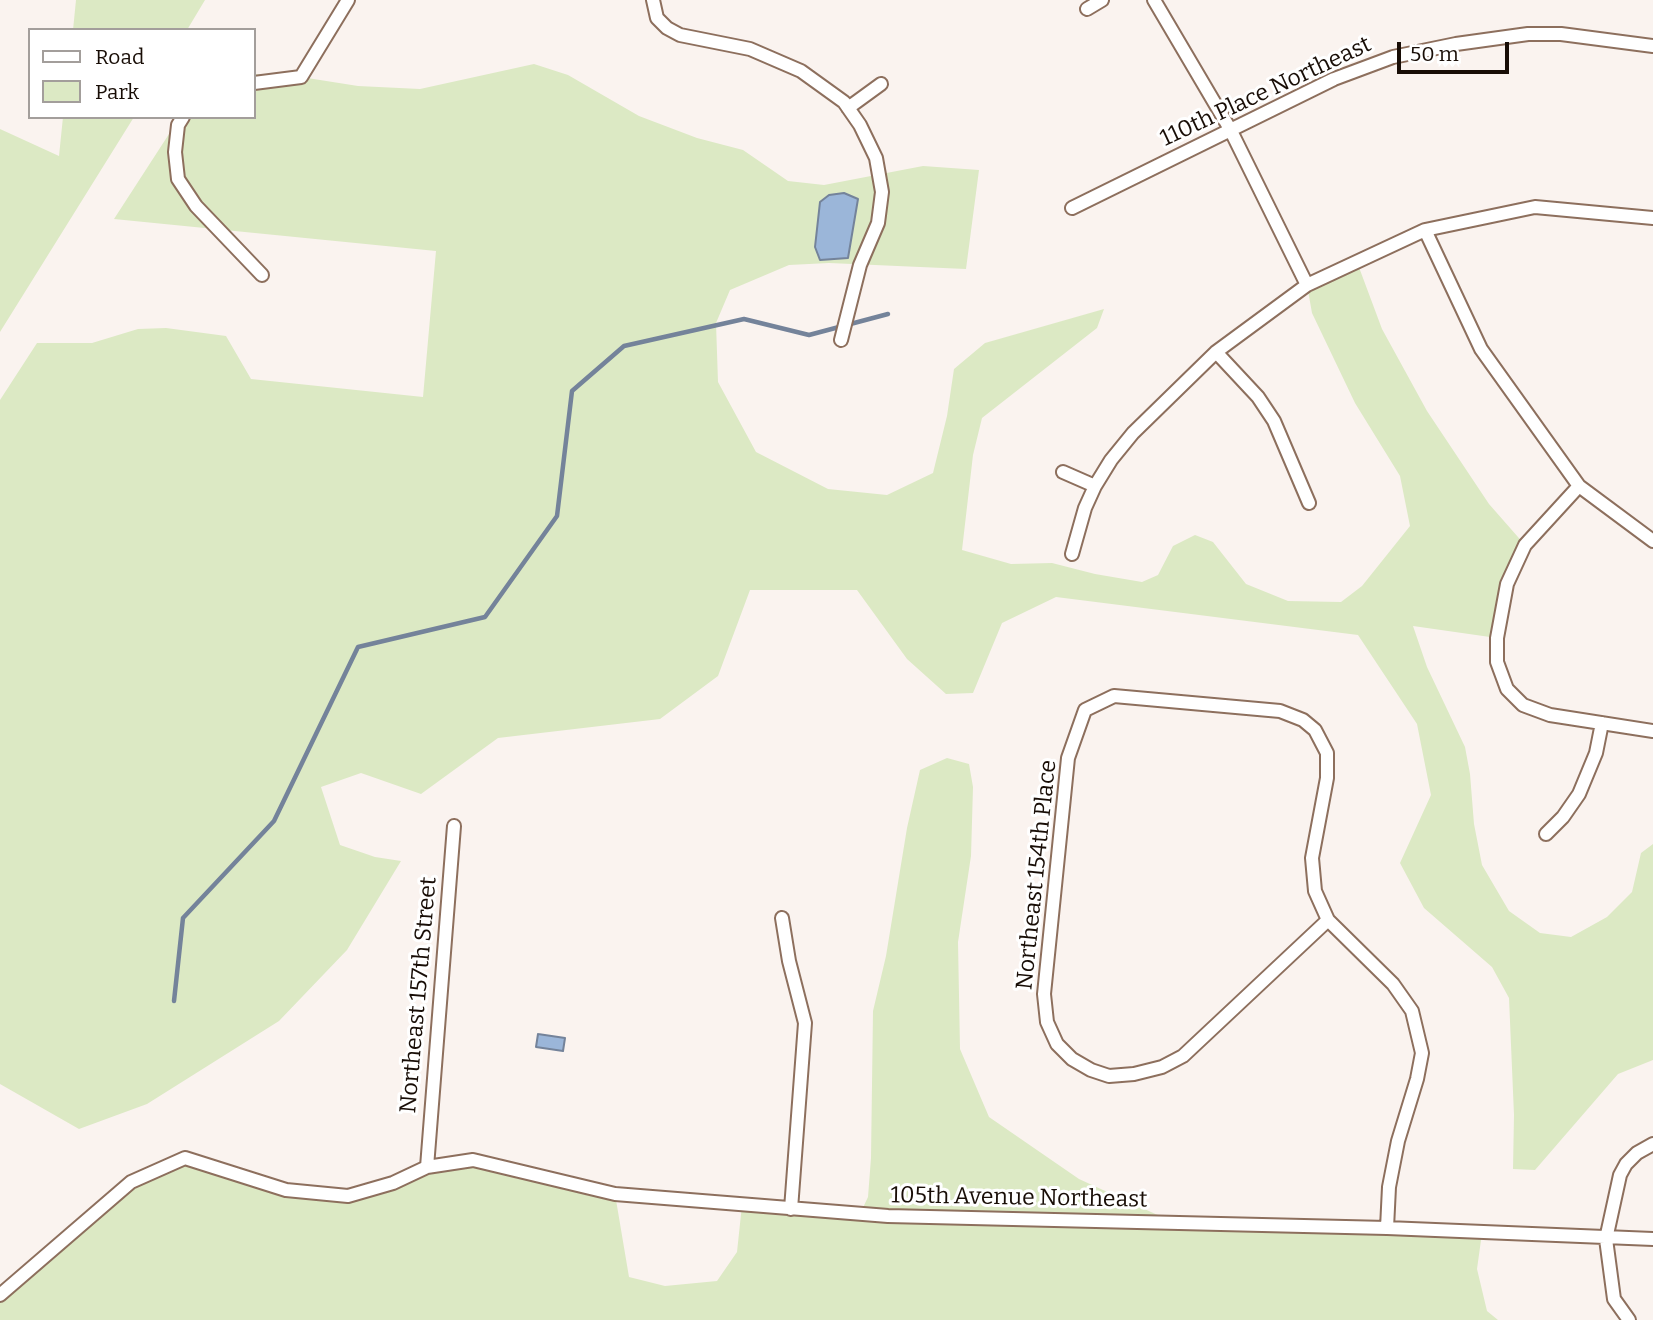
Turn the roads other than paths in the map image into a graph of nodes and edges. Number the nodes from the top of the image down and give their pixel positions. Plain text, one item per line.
1 (348, 0) edge
2 (653, 0) edge
3 (1102, 0) edge
4 (1154, 0) edge
5 (1087, 9) dead end
6 (1653, 46) edge
7 (256, 83) edge
8 (881, 85) dead end
9 (848, 108) junction
10 (182, 119) edge
11 (1230, 129) junction
12 (1072, 208) dead end
13 (1653, 218) edge
14 (1424, 230) junction
15 (262, 275) dead end
16 (1307, 285) junction
17 (841, 340) dead end
18 (1216, 352) junction
19 (1063, 472) dead end
20 (1095, 486) junction
21 (1579, 486) junction
22 (1310, 503) dead end
23 (1653, 541) edge
24 (1072, 554) dead end
25 (1602, 723) junction
26 (1653, 731) edge
27 (454, 826) dead end
28 (1546, 834) dead end
29 (782, 918) dead end
30 (1328, 920) junction
31 (1653, 1144) edge
32 (427, 1167) junction
33 (791, 1209) junction
34 (1387, 1228) junction
35 (1606, 1239) junction
36 (1653, 1239) edge
37 (0, 1295) edge
38 (1629, 1320) edge

1 - 7 street
2 - 9 street
3 - 5 street
4 - 11 street
6 - 11 street, 110th Place Northeast
8 - 9 street
9 - 17 street
10 - 15 street
11 - 12 street, 110th Place Northeast
11 - 16 street
13 - 14 street
14 - 16 street
14 - 21 street
16 - 18 street
18 - 20 street
18 - 22 street
19 - 20 street
20 - 24 street
21 - 23 street
21 - 25 street
25 - 26 street
25 - 28 street
27 - 32 street, Northeast 157th Street
29 - 33 street
30 - 30 street, Northeast 154th Place
30 - 34 street
31 - 35 street
32 - 33 street, 105th Avenue Northeast
32 - 37 street, 105th Avenue Northeast
33 - 34 street, 105th Avenue Northeast
34 - 35 street, 105th Avenue Northeast
35 - 36 street, 105th Avenue Northeast
35 - 38 street

